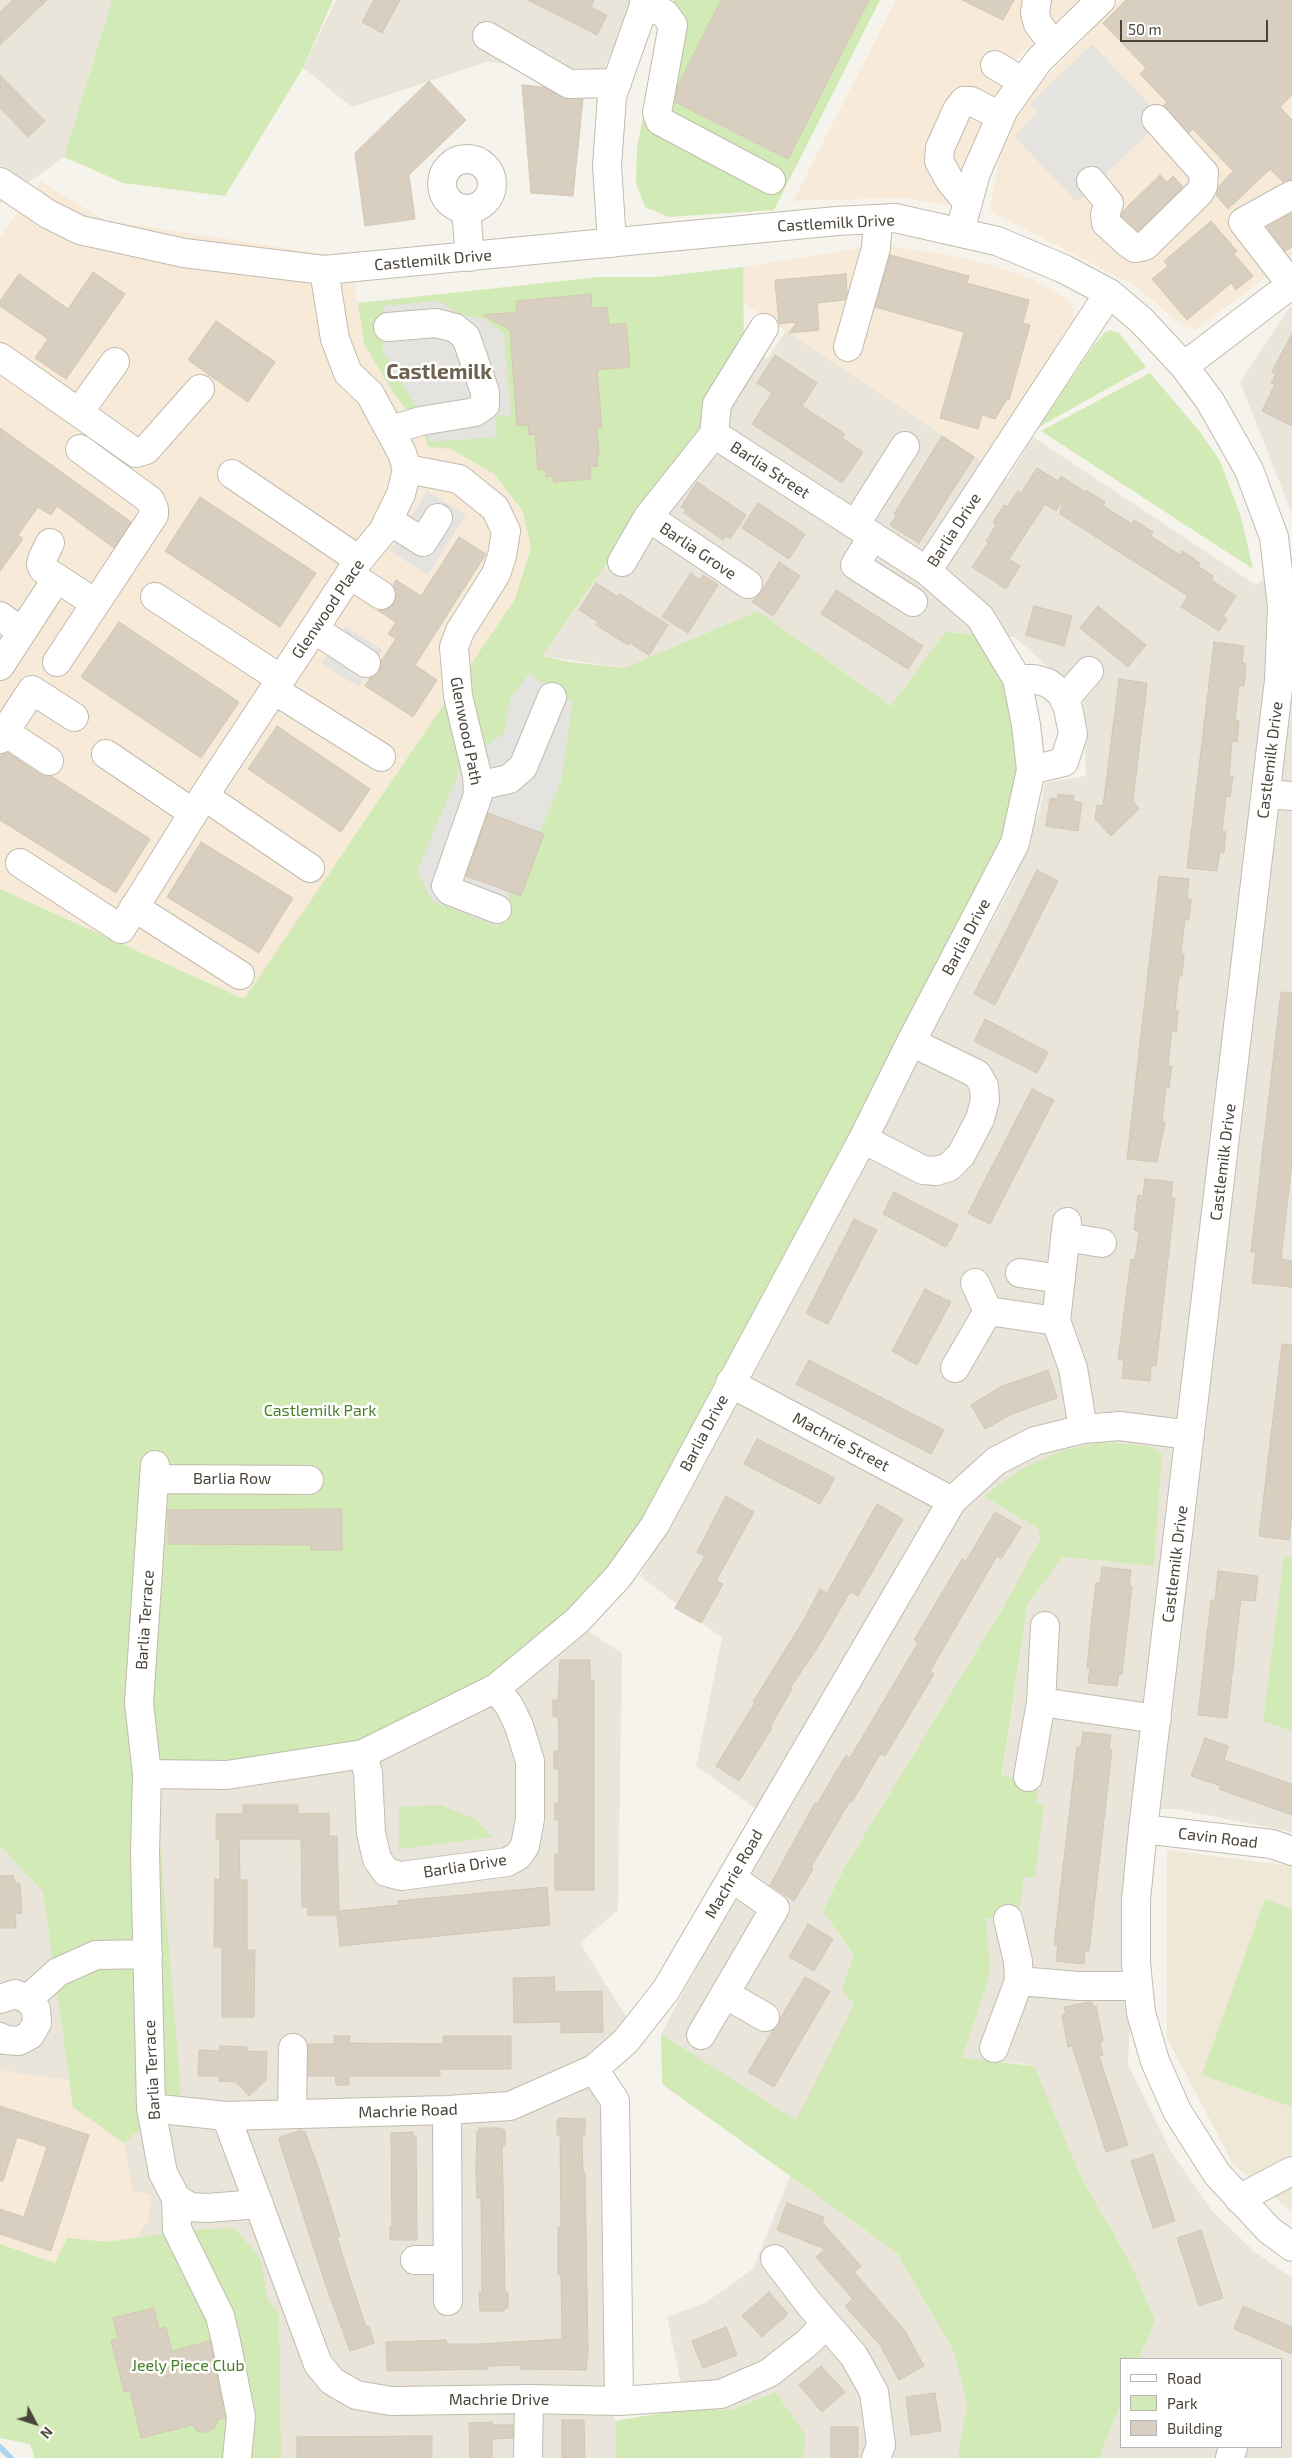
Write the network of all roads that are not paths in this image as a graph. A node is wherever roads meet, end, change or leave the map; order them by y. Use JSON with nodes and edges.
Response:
{"nodes":[{"id":1,"x":1037,"y":0,"type":"edge"},
{"id":2,"x":1101,"y":0,"type":"edge"},
{"id":3,"x":645,"y":2,"type":"edge"},
{"id":4,"x":487,"y":36,"type":"dead end"},
{"id":5,"x":1054,"y":45,"type":"junction"},
{"id":6,"x":995,"y":65,"type":"dead end"},
{"id":7,"x":1022,"y":82,"type":"junction"},
{"id":8,"x":618,"y":83,"type":"junction"},
{"id":9,"x":1000,"y":116,"type":"junction"},
{"id":10,"x":1156,"y":119,"type":"dead end"},
{"id":11,"x":771,"y":180,"type":"dead end"},
{"id":12,"x":1091,"y":181,"type":"dead end"},
{"id":13,"x":1,"y":186,"type":"edge"},
{"id":14,"x":1292,"y":195,"type":"edge"},
{"id":15,"x":968,"y":204,"type":"junction"},
{"id":16,"x":466,"y":210,"type":"dead end"},
{"id":17,"x":878,"y":219,"type":"junction"},
{"id":18,"x":960,"y":232,"type":"junction"},
{"id":19,"x":612,"y":243,"type":"junction"},
{"id":20,"x":470,"y":257,"type":"junction"},
{"id":21,"x":324,"y":270,"type":"junction"},
{"id":22,"x":1291,"y":284,"type":"edge"},
{"id":23,"x":1109,"y":293,"type":"junction"},
{"id":24,"x":388,"y":327,"type":"dead end"},
{"id":25,"x":764,"y":328,"type":"dead end"},
{"id":26,"x":848,"y":347,"type":"dead end"},
{"id":27,"x":0,"y":357,"type":"edge"},
{"id":28,"x":114,"y":362,"type":"dead end"},
{"id":29,"x":1184,"y":366,"type":"junction"},
{"id":30,"x":200,"y":389,"type":"dead end"},
{"id":31,"x":79,"y":412,"type":"junction"},
{"id":32,"x":391,"y":430,"type":"junction"},
{"id":33,"x":714,"y":434,"type":"junction"},
{"id":34,"x":905,"y":446,"type":"dead end"},
{"id":35,"x":80,"y":449,"type":"dead end"},
{"id":36,"x":407,"y":469,"type":"junction"},
{"id":37,"x":232,"y":474,"type":"dead end"},
{"id":38,"x":648,"y":517,"type":"junction"},
{"id":39,"x":438,"y":518,"type":"dead end"},
{"id":40,"x":388,"y":520,"type":"junction"},
{"id":41,"x":864,"y":531,"type":"junction"},
{"id":42,"x":50,"y":544,"type":"dead end"},
{"id":43,"x":622,"y":562,"type":"dead end"},
{"id":44,"x":354,"y":567,"type":"junction"},
{"id":45,"x":926,"y":571,"type":"junction"},
{"id":46,"x":56,"y":578,"type":"junction"},
{"id":47,"x":748,"y":584,"type":"dead end"},
{"id":48,"x":381,"y":594,"type":"dead end"},
{"id":49,"x":155,"y":597,"type":"dead end"},
{"id":50,"x":913,"y":602,"type":"dead end"},
{"id":51,"x":95,"y":603,"type":"junction"},
{"id":52,"x":0,"y":616,"type":"edge"},
{"id":53,"x":314,"y":629,"type":"junction"},
{"id":54,"x":22,"y":632,"type":"junction"},
{"id":55,"x":57,"y":662,"type":"dead end"},
{"id":56,"x":366,"y":663,"type":"dead end"},
{"id":57,"x":0,"y":666,"type":"edge"},
{"id":58,"x":1088,"y":671,"type":"dead end"},
{"id":59,"x":1017,"y":679,"type":"junction"},
{"id":60,"x":277,"y":685,"type":"junction"},
{"id":61,"x":552,"y":697,"type":"dead end"},
{"id":62,"x":1064,"y":700,"type":"junction"},
{"id":63,"x":74,"y":716,"type":"dead end"},
{"id":64,"x":2,"y":733,"type":"edge"},
{"id":65,"x":106,"y":754,"type":"dead end"},
{"id":66,"x":381,"y":757,"type":"dead end"},
{"id":67,"x":49,"y":761,"type":"dead end"},
{"id":68,"x":1031,"y":770,"type":"junction"},
{"id":69,"x":478,"y":786,"type":"junction"},
{"id":70,"x":1279,"y":795,"type":"edge"},
{"id":71,"x":199,"y":805,"type":"junction"},
{"id":72,"x":20,"y":864,"type":"dead end"},
{"id":73,"x":310,"y":868,"type":"dead end"},
{"id":74,"x":498,"y":909,"type":"dead end"},
{"id":75,"x":128,"y":918,"type":"junction"},
{"id":76,"x":240,"y":975,"type":"dead end"},
{"id":77,"x":911,"y":1042,"type":"junction"},
{"id":78,"x":863,"y":1139,"type":"junction"},
{"id":79,"x":1102,"y":1243,"type":"dead end"},
{"id":80,"x":1020,"y":1272,"type":"dead end"},
{"id":81,"x":1061,"y":1279,"type":"junction"},
{"id":82,"x":975,"y":1283,"type":"dead end"},
{"id":83,"x":988,"y":1311,"type":"junction"},
{"id":84,"x":1056,"y":1320,"type":"junction"},
{"id":85,"x":955,"y":1368,"type":"dead end"},
{"id":86,"x":730,"y":1383,"type":"junction"},
{"id":87,"x":1083,"y":1429,"type":"junction"},
{"id":88,"x":1190,"y":1435,"type":"junction"},
{"id":89,"x":155,"y":1472,"type":"joint"},
{"id":90,"x":309,"y":1480,"type":"dead end"},
{"id":91,"x":952,"y":1502,"type":"junction"},
{"id":92,"x":1045,"y":1626,"type":"dead end"},
{"id":93,"x":496,"y":1688,"type":"junction"},
{"id":94,"x":1041,"y":1702,"type":"junction"},
{"id":95,"x":1157,"y":1719,"type":"junction"},
{"id":96,"x":362,"y":1754,"type":"junction"},
{"id":97,"x":147,"y":1774,"type":"junction"},
{"id":98,"x":1028,"y":1777,"type":"dead end"},
{"id":99,"x":1143,"y":1829,"type":"junction"},
{"id":100,"x":1292,"y":1851,"type":"edge"},
{"id":101,"x":732,"y":1878,"type":"junction"},
{"id":102,"x":1008,"y":1919,"type":"dead end"},
{"id":103,"x":148,"y":1954,"type":"junction"},
{"id":104,"x":1019,"y":1982,"type":"junction"},
{"id":105,"x":1137,"y":1986,"type":"junction"},
{"id":106,"x":725,"y":1994,"type":"junction"},
{"id":107,"x":0,"y":1999,"type":"edge"},
{"id":108,"x":28,"y":1999,"type":"junction"},
{"id":109,"x":765,"y":2017,"type":"dead end"},
{"id":110,"x":702,"y":2035,"type":"dead end"},
{"id":111,"x":0,"y":2037,"type":"edge"},
{"id":112,"x":293,"y":2048,"type":"dead end"},
{"id":113,"x":994,"y":2048,"type":"dead end"},
{"id":114,"x":594,"y":2070,"type":"junction"},
{"id":115,"x":151,"y":2108,"type":"junction"},
{"id":116,"x":447,"y":2110,"type":"junction"},
{"id":117,"x":292,"y":2114,"type":"junction"},
{"id":118,"x":226,"y":2116,"type":"junction"},
{"id":119,"x":1292,"y":2171,"type":"edge"},
{"id":120,"x":176,"y":2198,"type":"junction"},
{"id":121,"x":1239,"y":2199,"type":"junction"},
{"id":122,"x":259,"y":2204,"type":"junction"},
{"id":123,"x":1292,"y":2247,"type":"edge"},
{"id":124,"x":775,"y":2259,"type":"dead end"},
{"id":125,"x":415,"y":2260,"type":"dead end"},
{"id":126,"x":448,"y":2260,"type":"junction"},
{"id":127,"x":448,"y":2301,"type":"dead end"},
{"id":128,"x":826,"y":2324,"type":"junction"},
{"id":129,"x":529,"y":2399,"type":"junction"},
{"id":130,"x":619,"y":2401,"type":"junction"},
{"id":131,"x":237,"y":2458,"type":"edge"},
{"id":132,"x":528,"y":2458,"type":"edge"},
{"id":133,"x":876,"y":2458,"type":"edge"}],
"edges":[{"from":1,"to":5,"type":"street"},
{"from":2,"to":5,"type":"street"},
{"from":3,"to":8,"type":"street"},
{"from":3,"to":11,"type":"street"},
{"from":4,"to":8,"type":"street"},
{"from":5,"to":7,"type":"street"},
{"from":6,"to":7,"type":"street"},
{"from":7,"to":9,"type":"street"},
{"from":8,"to":19,"type":"street"},
{"from":9,"to":15,"type":"street"},
{"from":9,"to":15,"type":"street"},
{"from":10,"to":12,"type":"street"},
{"from":13,"to":21,"type":"street","name":"Castlemilk Drive"},
{"from":14,"to":22,"type":"street"},
{"from":15,"to":18,"type":"street"},
{"from":16,"to":20,"type":"street"},
{"from":17,"to":18,"type":"street","name":"Castlemilk Drive"},
{"from":17,"to":19,"type":"street","name":"Castlemilk Drive"},
{"from":17,"to":26,"type":"street"},
{"from":18,"to":23,"type":"street","name":"Castlemilk Drive"},
{"from":19,"to":20,"type":"street","name":"Castlemilk Drive"},
{"from":20,"to":21,"type":"street","name":"Castlemilk Drive"},
{"from":21,"to":32,"type":"street"},
{"from":22,"to":29,"type":"street"},
{"from":23,"to":29,"type":"street","name":"Castlemilk Drive"},
{"from":23,"to":45,"type":"street","name":"Barlia Drive"},
{"from":24,"to":32,"type":"street"},
{"from":25,"to":33,"type":"street","name":"Barlia Street"},
{"from":27,"to":31,"type":"street"},
{"from":28,"to":31,"type":"street"},
{"from":29,"to":70,"type":"street","name":"Castlemilk Drive"},
{"from":30,"to":31,"type":"street"},
{"from":32,"to":36,"type":"street"},
{"from":33,"to":38,"type":"street","name":"Barlia Grove"},
{"from":33,"to":41,"type":"street","name":"Barlia Street"},
{"from":34,"to":41,"type":"street"},
{"from":35,"to":51,"type":"street"},
{"from":36,"to":40,"type":"street","name":"Glenwood Place"},
{"from":36,"to":69,"type":"street","name":"Glenwood Path"},
{"from":37,"to":44,"type":"street"},
{"from":38,"to":43,"type":"street","name":"Barlia Grove"},
{"from":38,"to":47,"type":"street","name":"Barlia Grove"},
{"from":39,"to":40,"type":"street"},
{"from":40,"to":44,"type":"street","name":"Glenwood Place"},
{"from":41,"to":45,"type":"street","name":"Barlia Street"},
{"from":41,"to":50,"type":"street"},
{"from":42,"to":46,"type":"street"},
{"from":44,"to":48,"type":"street"},
{"from":44,"to":53,"type":"street","name":"Glenwood Place"},
{"from":45,"to":59,"type":"street","name":"Barlia Drive"},
{"from":46,"to":51,"type":"street"},
{"from":46,"to":54,"type":"street"},
{"from":49,"to":60,"type":"street"},
{"from":51,"to":55,"type":"street"},
{"from":52,"to":54,"type":"street"},
{"from":53,"to":56,"type":"street"},
{"from":53,"to":60,"type":"street","name":"Glenwood Place"},
{"from":54,"to":57,"type":"street"},
{"from":58,"to":62,"type":"street"},
{"from":59,"to":62,"type":"street"},
{"from":59,"to":68,"type":"street","name":"Barlia Drive"},
{"from":60,"to":66,"type":"street"},
{"from":60,"to":71,"type":"street","name":"Glenwood Place"},
{"from":61,"to":69,"type":"street"},
{"from":62,"to":68,"type":"street"},
{"from":63,"to":64,"type":"street"},
{"from":64,"to":67,"type":"street"},
{"from":65,"to":71,"type":"street"},
{"from":68,"to":77,"type":"street","name":"Barlia Drive"},
{"from":69,"to":74,"type":"street","name":"Glenwood Path"},
{"from":70,"to":88,"type":"street","name":"Castlemilk Drive"},
{"from":71,"to":73,"type":"street"},
{"from":71,"to":75,"type":"street","name":"Glenwood Place"},
{"from":72,"to":75,"type":"street"},
{"from":75,"to":76,"type":"street"},
{"from":77,"to":78,"type":"street","name":"Barlia Drive"},
{"from":77,"to":78,"type":"street"},
{"from":78,"to":86,"type":"street","name":"Barlia Drive"},
{"from":79,"to":81,"type":"street"},
{"from":80,"to":81,"type":"street"},
{"from":81,"to":84,"type":"street"},
{"from":82,"to":83,"type":"street"},
{"from":83,"to":84,"type":"street"},
{"from":83,"to":85,"type":"street"},
{"from":84,"to":87,"type":"street"},
{"from":86,"to":91,"type":"street","name":"Machrie Street"},
{"from":86,"to":93,"type":"street","name":"Barlia Drive"},
{"from":87,"to":88,"type":"street","name":"Machrie Road"},
{"from":87,"to":91,"type":"street","name":"Machrie Road"},
{"from":88,"to":95,"type":"street","name":"Castlemilk Drive"},
{"from":89,"to":90,"type":"street","name":"Barlia Row"},
{"from":89,"to":97,"type":"street","name":"Barlia Terrace"},
{"from":91,"to":101,"type":"street","name":"Machrie Road"},
{"from":92,"to":94,"type":"street"},
{"from":93,"to":96,"type":"street","name":"Barlia Drive"},
{"from":93,"to":96,"type":"street","name":"Barlia Drive"},
{"from":94,"to":95,"type":"street"},
{"from":94,"to":98,"type":"street"},
{"from":95,"to":99,"type":"street","name":"Castlemilk Drive"},
{"from":96,"to":97,"type":"street","name":"Barlia Drive"},
{"from":97,"to":103,"type":"street","name":"Barlia Terrace"},
{"from":99,"to":100,"type":"street","name":"Cavin Road"},
{"from":99,"to":105,"type":"street","name":"Castlemilk Drive"},
{"from":101,"to":106,"type":"street"},
{"from":101,"to":114,"type":"street","name":"Machrie Road"},
{"from":102,"to":104,"type":"street"},
{"from":103,"to":108,"type":"street"},
{"from":103,"to":115,"type":"street","name":"Barlia Terrace"},
{"from":104,"to":105,"type":"street"},
{"from":104,"to":113,"type":"street"},
{"from":105,"to":121,"type":"street","name":"Castlemilk Drive"},
{"from":106,"to":109,"type":"street"},
{"from":106,"to":110,"type":"street"},
{"from":107,"to":108,"type":"street"},
{"from":108,"to":111,"type":"street"},
{"from":112,"to":117,"type":"street"},
{"from":114,"to":116,"type":"street","name":"Machrie Road"},
{"from":114,"to":130,"type":"street"},
{"from":115,"to":118,"type":"street","name":"Machrie Road"},
{"from":115,"to":120,"type":"street","name":"Barlia Terrace"},
{"from":116,"to":117,"type":"street","name":"Machrie Road"},
{"from":116,"to":126,"type":"street"},
{"from":117,"to":118,"type":"street","name":"Machrie Road"},
{"from":118,"to":122,"type":"street","name":"Machrie Drive"},
{"from":119,"to":121,"type":"street"},
{"from":120,"to":122,"type":"street"},
{"from":120,"to":131,"type":"street"},
{"from":121,"to":123,"type":"street","name":"Castlemilk Drive"},
{"from":122,"to":129,"type":"street","name":"Machrie Drive"},
{"from":124,"to":128,"type":"street"},
{"from":125,"to":126,"type":"street"},
{"from":126,"to":127,"type":"street"},
{"from":128,"to":130,"type":"street","name":"Machrie Drive"},
{"from":128,"to":133,"type":"street"},
{"from":129,"to":130,"type":"street","name":"Machrie Drive"},
{"from":129,"to":132,"type":"street"}]}
